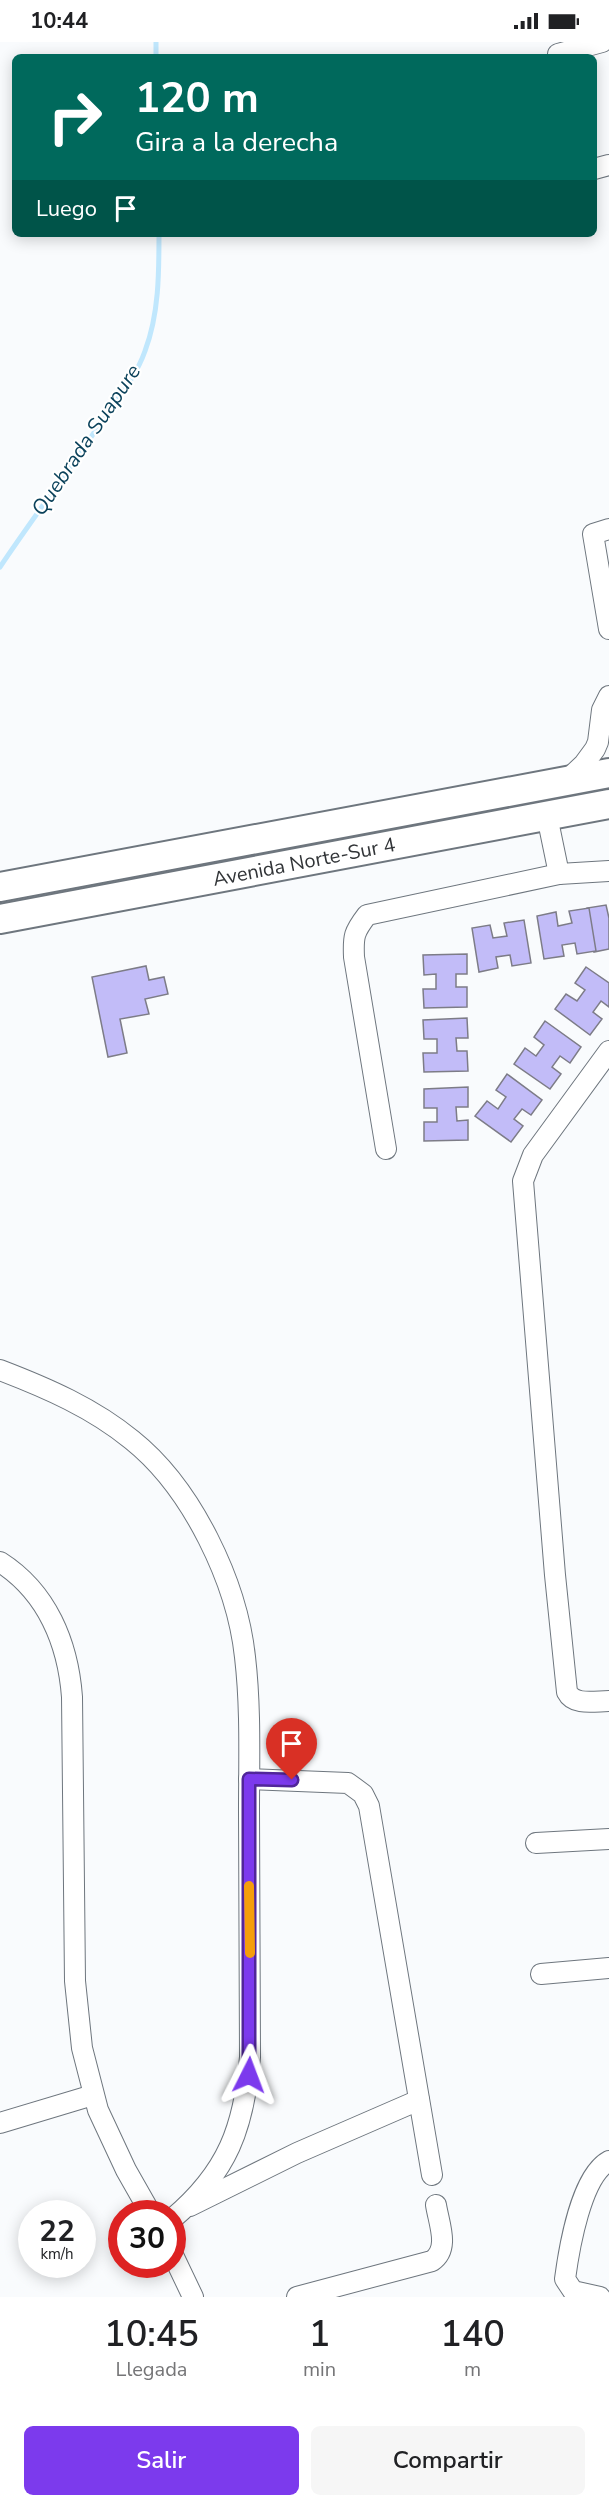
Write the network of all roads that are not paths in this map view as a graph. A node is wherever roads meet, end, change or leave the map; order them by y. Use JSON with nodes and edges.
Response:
{"nodes":[{"id":1,"x":603,"y":42,"type":"edge"},
{"id":2,"x":558,"y":54,"type":"dead end"},
{"id":3,"x":609,"y":529,"type":"edge"},
{"id":4,"x":609,"y":629,"type":"edge"},
{"id":5,"x":607,"y":705,"type":"edge"},
{"id":6,"x":604,"y":756,"type":"edge"},
{"id":7,"x":609,"y":804,"type":"edge"},
{"id":8,"x":547,"y":816,"type":"junction"},
{"id":9,"x":609,"y":871,"type":"edge"},
{"id":10,"x":559,"y":874,"type":"junction"},
{"id":11,"x":0,"y":887,"type":"edge"},
{"id":12,"x":0,"y":920,"type":"edge"},
{"id":13,"x":609,"y":1051,"type":"edge"},
{"id":14,"x":386,"y":1149,"type":"dead end"},
{"id":15,"x":0,"y":1370,"type":"edge"},
{"id":16,"x":0,"y":1562,"type":"edge"},
{"id":17,"x":609,"y":1701,"type":"edge"},
{"id":18,"x":249,"y":1779,"type":"junction"},
{"id":19,"x":609,"y":1839,"type":"edge"},
{"id":20,"x":537,"y":1843,"type":"dead end"},
{"id":21,"x":609,"y":1968,"type":"edge"},
{"id":22,"x":541,"y":1974,"type":"dead end"},
{"id":23,"x":93,"y":2095,"type":"junction"},
{"id":24,"x":419,"y":2100,"type":"junction"},
{"id":25,"x":0,"y":2123,"type":"edge"},
{"id":26,"x":609,"y":2161,"type":"edge"},
{"id":27,"x":432,"y":2175,"type":"dead end"},
{"id":28,"x":144,"y":2200,"type":"edge"},
{"id":29,"x":436,"y":2205,"type":"dead end"},
{"id":30,"x":186,"y":2206,"type":"edge"},
{"id":31,"x":186,"y":2211,"type":"edge"},
{"id":32,"x":184,"y":2278,"type":"edge"},
{"id":33,"x":193,"y":2297,"type":"edge"},
{"id":34,"x":297,"y":2297,"type":"edge"},
{"id":35,"x":600,"y":2297,"type":"edge"}],
"edges":[{"from":1,"to":2,"type":"street"},
{"from":3,"to":4,"type":"street"},
{"from":5,"to":6,"type":"street"},
{"from":6,"to":11,"type":"main road","name":"Avenida Norte-Sur 4"},
{"from":7,"to":8,"type":"main road","name":"Avenida Norte-Sur 4"},
{"from":8,"to":10,"type":"street"},
{"from":8,"to":12,"type":"main road","name":"Avenida Norte-Sur 4"},
{"from":9,"to":10,"type":"street"},
{"from":10,"to":14,"type":"street"},
{"from":13,"to":17,"type":"street"},
{"from":15,"to":18,"type":"street"},
{"from":16,"to":23,"type":"street"},
{"from":18,"to":24,"type":"street"},
{"from":18,"to":30,"type":"street"},
{"from":19,"to":20,"type":"street"},
{"from":21,"to":22,"type":"street"},
{"from":23,"to":25,"type":"street"},
{"from":23,"to":28,"type":"street"},
{"from":24,"to":27,"type":"street"},
{"from":24,"to":31,"type":"street"},
{"from":26,"to":35,"type":"street"},
{"from":29,"to":34,"type":"street"},
{"from":32,"to":33,"type":"street"}]}
